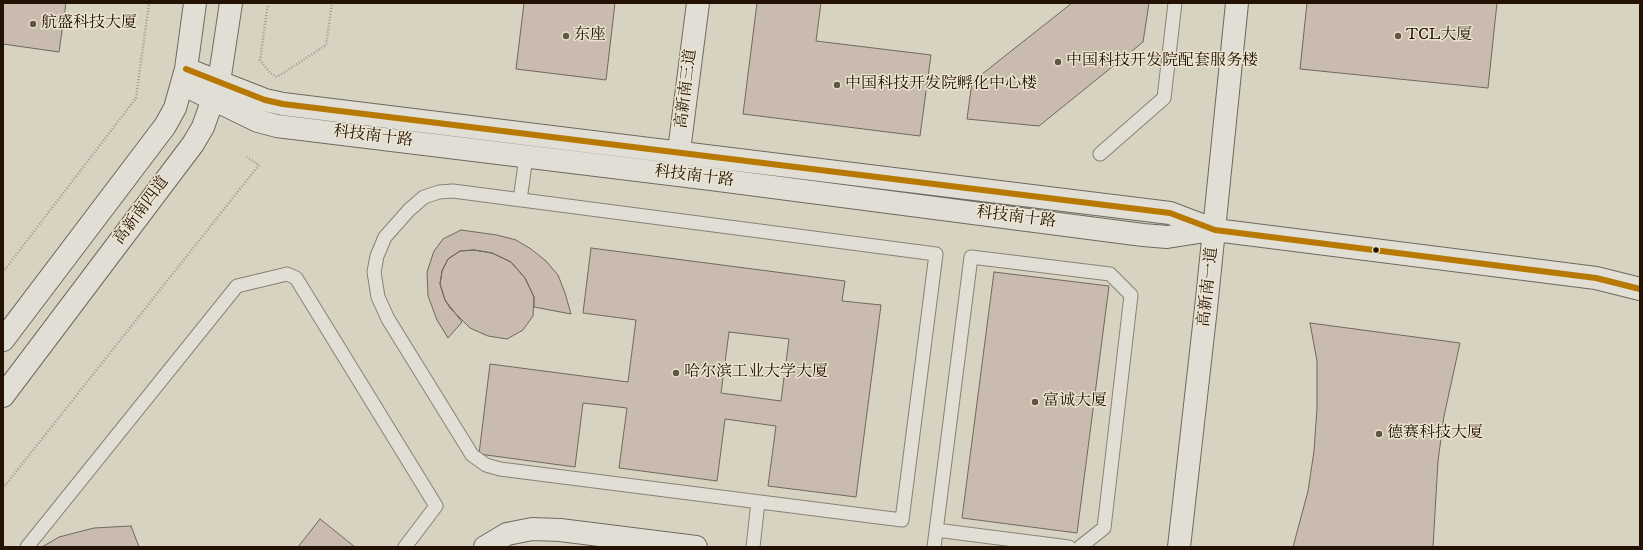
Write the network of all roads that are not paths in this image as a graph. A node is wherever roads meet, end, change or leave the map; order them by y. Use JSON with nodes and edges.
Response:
{"nodes":[{"id":1,"x":195,"y":3,"type":"edge"},
{"id":2,"x":231,"y":3,"type":"edge"},
{"id":3,"x":698,"y":3,"type":"edge"},
{"id":4,"x":1174,"y":3,"type":"edge"},
{"id":5,"x":1237,"y":3,"type":"edge"},
{"id":6,"x":184,"y":77,"type":"junction"},
{"id":7,"x":216,"y":91,"type":"junction"},
{"id":8,"x":679,"y":152,"type":"junction"},
{"id":9,"x":1100,"y":154,"type":"dead end"},
{"id":10,"x":526,"y":157,"type":"junction"},
{"id":11,"x":676,"y":175,"type":"junction"},
{"id":12,"x":520,"y":200,"type":"junction"},
{"id":13,"x":1215,"y":230,"type":"junction"},
{"id":14,"x":1640,"y":289,"type":"edge"},
{"id":15,"x":3,"y":340,"type":"edge"},
{"id":16,"x":3,"y":396,"type":"edge"},
{"id":17,"x":758,"y":502,"type":"junction"},
{"id":18,"x":936,"y":530,"type":"junction"},
{"id":19,"x":26,"y":547,"type":"edge"},
{"id":20,"x":405,"y":547,"type":"edge"},
{"id":21,"x":485,"y":547,"type":"edge"},
{"id":22,"x":696,"y":547,"type":"edge"},
{"id":23,"x":753,"y":547,"type":"edge"},
{"id":24,"x":934,"y":547,"type":"edge"},
{"id":25,"x":1069,"y":547,"type":"edge"},
{"id":26,"x":1080,"y":547,"type":"edge"},
{"id":27,"x":1179,"y":547,"type":"edge"}],
"edges":[{"from":1,"to":6,"type":"street","name":"高新南四道"},
{"from":2,"to":7,"type":"street","name":"高新南四道"},
{"from":3,"to":8,"type":"street","name":"高新南三道"},
{"from":4,"to":9,"type":"lane"},
{"from":5,"to":13,"type":"street","name":"高新南一道"},
{"from":6,"to":7,"type":"street","name":"科技南十路"},
{"from":6,"to":15,"type":"street","name":"高新南四道"},
{"from":7,"to":8,"type":"street","name":"科技南十路"},
{"from":7,"to":10,"type":"street","name":"科技南十路"},
{"from":7,"to":16,"type":"street","name":"高新南四道"},
{"from":8,"to":11,"type":"street","name":"高新南三道"},
{"from":8,"to":13,"type":"street","name":"科技南十路"},
{"from":10,"to":11,"type":"street","name":"科技南十路"},
{"from":10,"to":12,"type":"lane"},
{"from":11,"to":13,"type":"street","name":"科技南十路"},
{"from":12,"to":17,"type":"lane"},
{"from":12,"to":17,"type":"lane"},
{"from":13,"to":14,"type":"street","name":"科技南十路"},
{"from":13,"to":27,"type":"street","name":"高新南一道"},
{"from":17,"to":23,"type":"lane"},
{"from":18,"to":24,"type":"lane"},
{"from":18,"to":25,"type":"lane"},
{"from":18,"to":26,"type":"lane"},
{"from":19,"to":20,"type":"lane"},
{"from":21,"to":22,"type":"street"}]}
